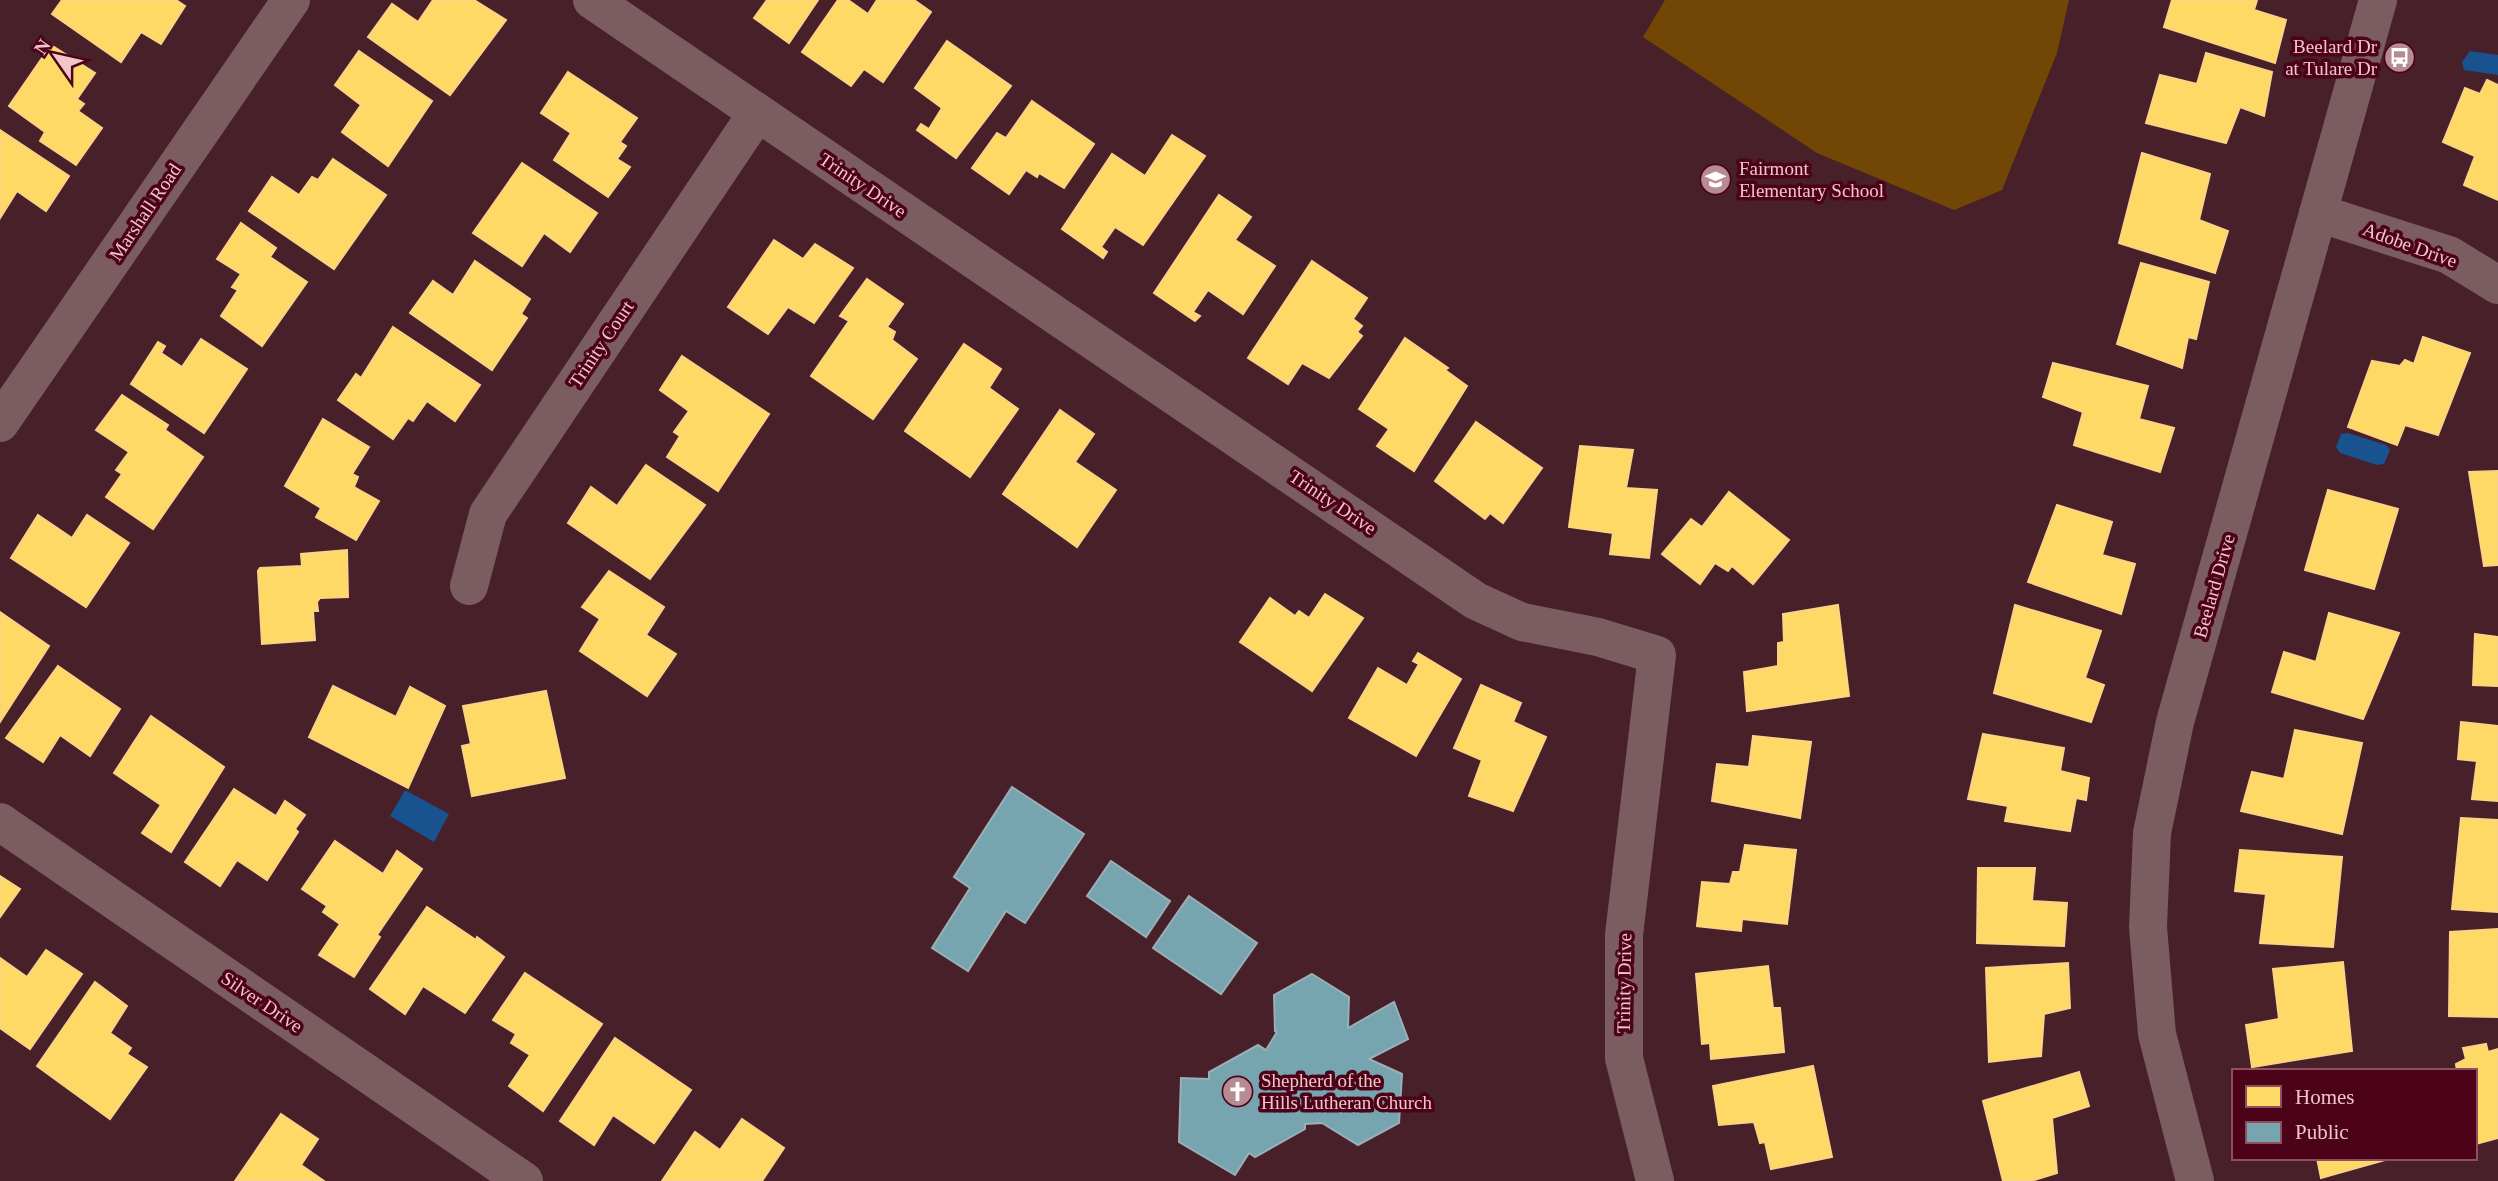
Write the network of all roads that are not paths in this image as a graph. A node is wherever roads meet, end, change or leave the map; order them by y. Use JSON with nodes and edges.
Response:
{"nodes":[{"id":1,"x":291,"y":0,"type":"edge"},
{"id":2,"x":592,"y":0,"type":"edge"},
{"id":3,"x":2378,"y":0,"type":"edge"},
{"id":4,"x":757,"y":113,"type":"junction"},
{"id":5,"x":2318,"y":213,"type":"junction"},
{"id":6,"x":2498,"y":285,"type":"edge"},
{"id":7,"x":0,"y":424,"type":"edge"},
{"id":8,"x":469,"y":586,"type":"dead end"},
{"id":9,"x":0,"y":822,"type":"edge"},
{"id":10,"x":524,"y":1181,"type":"edge"},
{"id":11,"x":1655,"y":1181,"type":"edge"},
{"id":12,"x":2195,"y":1181,"type":"edge"}],
"edges":[{"from":1,"to":7,"type":"street","name":"Marshall Road"},
{"from":2,"to":4,"type":"street","name":"Trinity Drive"},
{"from":3,"to":5,"type":"street","name":"Beelard Drive"},
{"from":4,"to":8,"type":"street","name":"Trinity Court"},
{"from":4,"to":11,"type":"street","name":"Trinity Drive"},
{"from":5,"to":6,"type":"street","name":"Adobe Drive"},
{"from":5,"to":12,"type":"street","name":"Beelard Drive"},
{"from":9,"to":10,"type":"street","name":"Silver Drive"}]}
